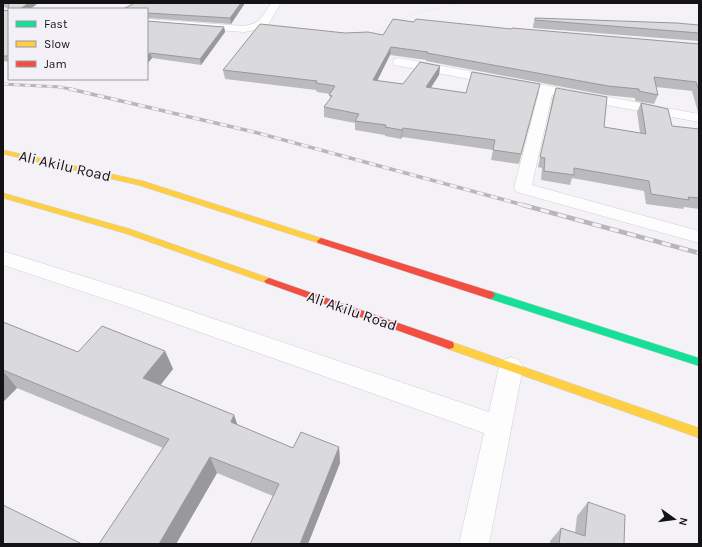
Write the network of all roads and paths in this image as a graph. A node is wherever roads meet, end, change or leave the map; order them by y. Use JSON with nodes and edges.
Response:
{"nodes":[{"id":1,"x":276,"y":3,"type":"edge"},
{"id":2,"x":461,"y":3,"type":"edge"},
{"id":3,"x":148,"y":22,"type":"edge"},
{"id":4,"x":256,"y":27,"type":"junction"},
{"id":5,"x":295,"y":31,"type":"edge"},
{"id":6,"x":365,"y":36,"type":"edge"},
{"id":7,"x":399,"y":62,"type":"dead end"},
{"id":8,"x":546,"y":90,"type":"junction"},
{"id":9,"x":699,"y":118,"type":"edge"},
{"id":10,"x":3,"y":152,"type":"edge"},
{"id":11,"x":3,"y":194,"type":"edge"},
{"id":12,"x":699,"y":237,"type":"edge"},
{"id":13,"x":3,"y":258,"type":"edge"},
{"id":14,"x":699,"y":362,"type":"edge"},
{"id":15,"x":511,"y":367,"type":"junction"},
{"id":16,"x":499,"y":427,"type":"junction"},
{"id":17,"x":699,"y":433,"type":"edge"},
{"id":18,"x":474,"y":544,"type":"edge"}],
"edges":[{"from":1,"to":4,"type":"street"},
{"from":2,"to":6,"type":"path"},
{"from":3,"to":4,"type":"street"},
{"from":4,"to":5,"type":"street"},
{"from":7,"to":8,"type":"street"},
{"from":8,"to":9,"type":"street"},
{"from":8,"to":12,"type":"street"},
{"from":10,"to":14,"type":"main road","name":"Ali Akilu Road"},
{"from":11,"to":15,"type":"main road","name":"Ali Akilu Road"},
{"from":13,"to":16,"type":"street"},
{"from":15,"to":16,"type":"street"},
{"from":15,"to":17,"type":"main road","name":"Ali Akilu Road"},
{"from":16,"to":18,"type":"street"}]}
